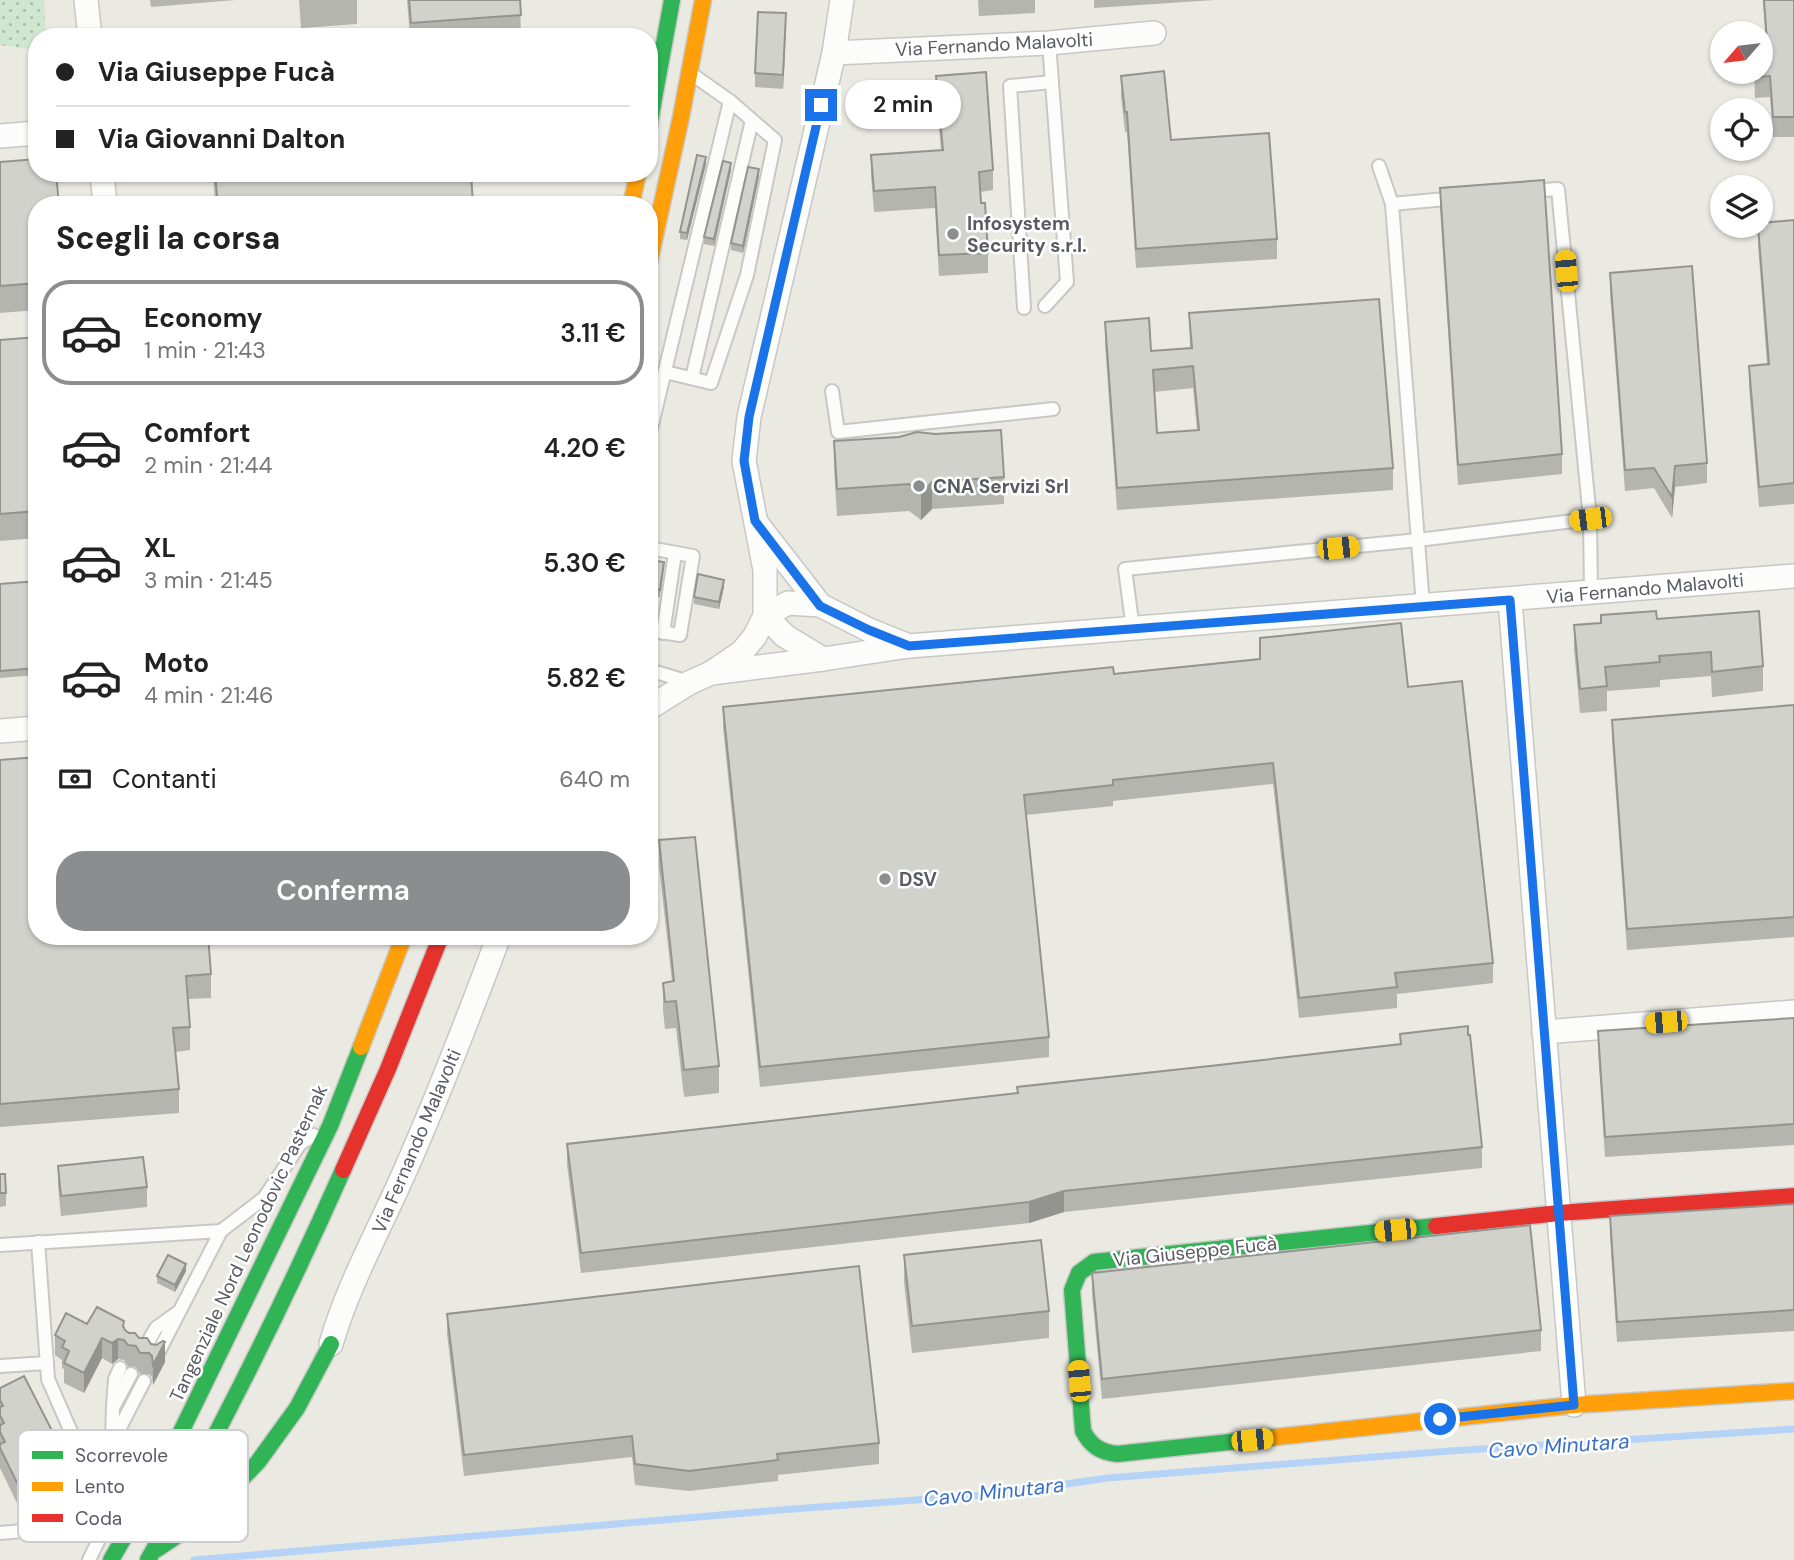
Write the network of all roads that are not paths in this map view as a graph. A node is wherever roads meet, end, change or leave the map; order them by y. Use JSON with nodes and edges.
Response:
{"nodes":[{"id":1,"x":86,"y":0,"type":"edge"},
{"id":2,"x":672,"y":0,"type":"edge"},
{"id":3,"x":703,"y":0,"type":"edge"},
{"id":4,"x":842,"y":0,"type":"edge"},
{"id":5,"x":89,"y":28,"type":"edge"},
{"id":6,"x":1154,"y":33,"type":"dead end"},
{"id":7,"x":1049,"y":43,"type":"junction"},
{"id":8,"x":834,"y":53,"type":"junction"},
{"id":9,"x":690,"y":73,"type":"junction"},
{"id":10,"x":658,"y":76,"type":"edge"},
{"id":11,"x":1052,"y":82,"type":"junction"},
{"id":12,"x":730,"y":101,"type":"junction"},
{"id":13,"x":752,"y":120,"type":"junction"},
{"id":14,"x":28,"y":134,"type":"edge"},
{"id":15,"x":0,"y":136,"type":"edge"},
{"id":16,"x":1379,"y":166,"type":"dead end"},
{"id":17,"x":1517,"y":192,"type":"edge"},
{"id":18,"x":1475,"y":196,"type":"edge"},
{"id":19,"x":1392,"y":204,"type":"junction"},
{"id":20,"x":658,"y":221,"type":"edge"},
{"id":21,"x":1045,"y":306,"type":"dead end"},
{"id":22,"x":1024,"y":308,"type":"dead end"},
{"id":23,"x":665,"y":372,"type":"junction"},
{"id":24,"x":692,"y":378,"type":"junction"},
{"id":25,"x":832,"y":391,"type":"dead end"},
{"id":26,"x":658,"y":401,"type":"edge"},
{"id":27,"x":1053,"y":409,"type":"dead end"},
{"id":28,"x":1590,"y":519,"type":"junction"},
{"id":29,"x":755,"y":521,"type":"junction"},
{"id":30,"x":1418,"y":540,"type":"junction"},
{"id":31,"x":658,"y":550,"type":"edge"},
{"id":32,"x":1794,"y":576,"type":"edge"},
{"id":33,"x":1591,"y":592,"type":"junction"},
{"id":34,"x":1510,"y":600,"type":"junction"},
{"id":35,"x":820,"y":606,"type":"junction"},
{"id":36,"x":1423,"y":606,"type":"junction"},
{"id":37,"x":765,"y":616,"type":"junction"},
{"id":38,"x":1133,"y":629,"type":"junction"},
{"id":39,"x":658,"y":632,"type":"edge"},
{"id":40,"x":909,"y":646,"type":"junction"},
{"id":41,"x":823,"y":659,"type":"junction"},
{"id":42,"x":658,"y":673,"type":"edge"},
{"id":43,"x":711,"y":673,"type":"junction"},
{"id":44,"x":690,"y":683,"type":"junction"},
{"id":45,"x":658,"y":703,"type":"edge"},
{"id":46,"x":28,"y":729,"type":"edge"},
{"id":47,"x":0,"y":731,"type":"edge"},
{"id":48,"x":400,"y":945,"type":"edge"},
{"id":49,"x":438,"y":945,"type":"edge"},
{"id":50,"x":496,"y":945,"type":"edge"},
{"id":51,"x":1794,"y":1012,"type":"edge"},
{"id":52,"x":1544,"y":1032,"type":"junction"},
{"id":53,"x":330,"y":1126,"type":"junction"},
{"id":54,"x":1794,"y":1196,"type":"edge"},
{"id":55,"x":1559,"y":1213,"type":"junction"},
{"id":56,"x":220,"y":1231,"type":"junction"},
{"id":57,"x":38,"y":1242,"type":"junction"},
{"id":58,"x":0,"y":1245,"type":"edge"},
{"id":59,"x":180,"y":1311,"type":"junction"},
{"id":60,"x":331,"y":1344,"type":"joint"},
{"id":61,"x":138,"y":1348,"type":"edge"},
{"id":62,"x":156,"y":1357,"type":"edge"},
{"id":63,"x":47,"y":1363,"type":"junction"},
{"id":64,"x":0,"y":1366,"type":"edge"},
{"id":65,"x":126,"y":1371,"type":"dead end"},
{"id":66,"x":144,"y":1381,"type":"dead end"},
{"id":67,"x":1794,"y":1391,"type":"edge"},
{"id":68,"x":1574,"y":1405,"type":"junction"},
{"id":69,"x":70,"y":1430,"type":"edge"},
{"id":70,"x":112,"y":1430,"type":"edge"},
{"id":71,"x":119,"y":1430,"type":"edge"},
{"id":72,"x":181,"y":1430,"type":"edge"},
{"id":73,"x":219,"y":1430,"type":"edge"},
{"id":74,"x":248,"y":1472,"type":"edge"},
{"id":75,"x":18,"y":1531,"type":"edge"},
{"id":76,"x":0,"y":1533,"type":"edge"},
{"id":77,"x":98,"y":1542,"type":"edge"},
{"id":78,"x":121,"y":1542,"type":"edge"},
{"id":79,"x":170,"y":1542,"type":"edge"},
{"id":80,"x":150,"y":1556,"type":"edge"},
{"id":81,"x":89,"y":1560,"type":"edge"},
{"id":82,"x":111,"y":1560,"type":"edge"}],
"edges":[{"from":1,"to":5,"type":"street"},
{"from":2,"to":10,"type":"main road"},
{"from":3,"to":9,"type":"main road"},
{"from":4,"to":8,"type":"street"},
{"from":6,"to":7,"type":"street","name":"Via Fernando Malavolti"},
{"from":7,"to":8,"type":"street","name":"Via Fernando Malavolti"},
{"from":7,"to":11,"type":"lane"},
{"from":8,"to":29,"type":"street"},
{"from":9,"to":12,"type":"lane"},
{"from":9,"to":20,"type":"main road"},
{"from":11,"to":21,"type":"lane"},
{"from":11,"to":22,"type":"lane"},
{"from":12,"to":13,"type":"lane"},
{"from":12,"to":23,"type":"lane"},
{"from":13,"to":24,"type":"lane"},
{"from":13,"to":24,"type":"lane"},
{"from":14,"to":15,"type":"street"},
{"from":16,"to":19,"type":"lane"},
{"from":17,"to":28,"type":"lane"},
{"from":18,"to":19,"type":"lane"},
{"from":19,"to":30,"type":"lane"},
{"from":23,"to":24,"type":"lane"},
{"from":23,"to":26,"type":"lane"},
{"from":25,"to":27,"type":"lane"},
{"from":28,"to":30,"type":"lane"},
{"from":28,"to":33,"type":"lane"},
{"from":29,"to":35,"type":"street","name":"Via Fernando Malavolti"},
{"from":29,"to":37,"type":"street"},
{"from":30,"to":36,"type":"lane"},
{"from":30,"to":38,"type":"lane"},
{"from":31,"to":39,"type":"lane"},
{"from":32,"to":33,"type":"street","name":"Via Fernando Malavolti"},
{"from":33,"to":34,"type":"street","name":"Via Fernando Malavolti"},
{"from":34,"to":36,"type":"street","name":"Via Fernando Malavolti"},
{"from":34,"to":52,"type":"street"},
{"from":35,"to":37,"type":"street","name":"Via Fernando Malavolti"},
{"from":35,"to":40,"type":"street","name":"Via Fernando Malavolti"},
{"from":36,"to":38,"type":"street","name":"Via Fernando Malavolti"},
{"from":37,"to":41,"type":"street"},
{"from":37,"to":43,"type":"street","name":"Via Fernando Malavolti"},
{"from":38,"to":40,"type":"street","name":"Via Fernando Malavolti"},
{"from":40,"to":41,"type":"street","name":"Via Fernando Malavolti"},
{"from":41,"to":43,"type":"street","name":"Via Fernando Malavolti"},
{"from":42,"to":44,"type":"lane"},
{"from":43,"to":44,"type":"street","name":"Via Fernando Malavolti"},
{"from":44,"to":45,"type":"street","name":"Via Fernando Malavolti"},
{"from":46,"to":47,"type":"street"},
{"from":48,"to":53,"type":"main road","name":"Tangenziale Nord Leonodovic Pasternak"},
{"from":49,"to":73,"type":"main road"},
{"from":50,"to":60,"type":"street","name":"Via Fernando Malavolti"},
{"from":51,"to":52,"type":"street"},
{"from":52,"to":55,"type":"street"},
{"from":53,"to":56,"type":"lane"},
{"from":53,"to":72,"type":"main road","name":"Tangenziale Nord Leonodovic Pasternak"},
{"from":54,"to":55,"type":"main road","name":"Via Giuseppe Fucà"},
{"from":55,"to":68,"type":"street"},
{"from":55,"to":68,"type":"main road","name":"Via Giuseppe Fucà"},
{"from":56,"to":57,"type":"lane"},
{"from":56,"to":59,"type":"lane"},
{"from":57,"to":58,"type":"lane"},
{"from":57,"to":63,"type":"lane"},
{"from":59,"to":61,"type":"lane"},
{"from":59,"to":62,"type":"lane"},
{"from":60,"to":74,"type":"main road"},
{"from":63,"to":64,"type":"lane"},
{"from":63,"to":69,"type":"lane"},
{"from":65,"to":70,"type":"lane"},
{"from":66,"to":71,"type":"lane"},
{"from":67,"to":68,"type":"main road","name":"Via Giuseppe Fucà"},
{"from":75,"to":76,"type":"lane"},
{"from":77,"to":81,"type":"lane"},
{"from":78,"to":82,"type":"main road","name":"Tangenziale Nord Leonodovic Pasternak"},
{"from":79,"to":80,"type":"main road"}]}
